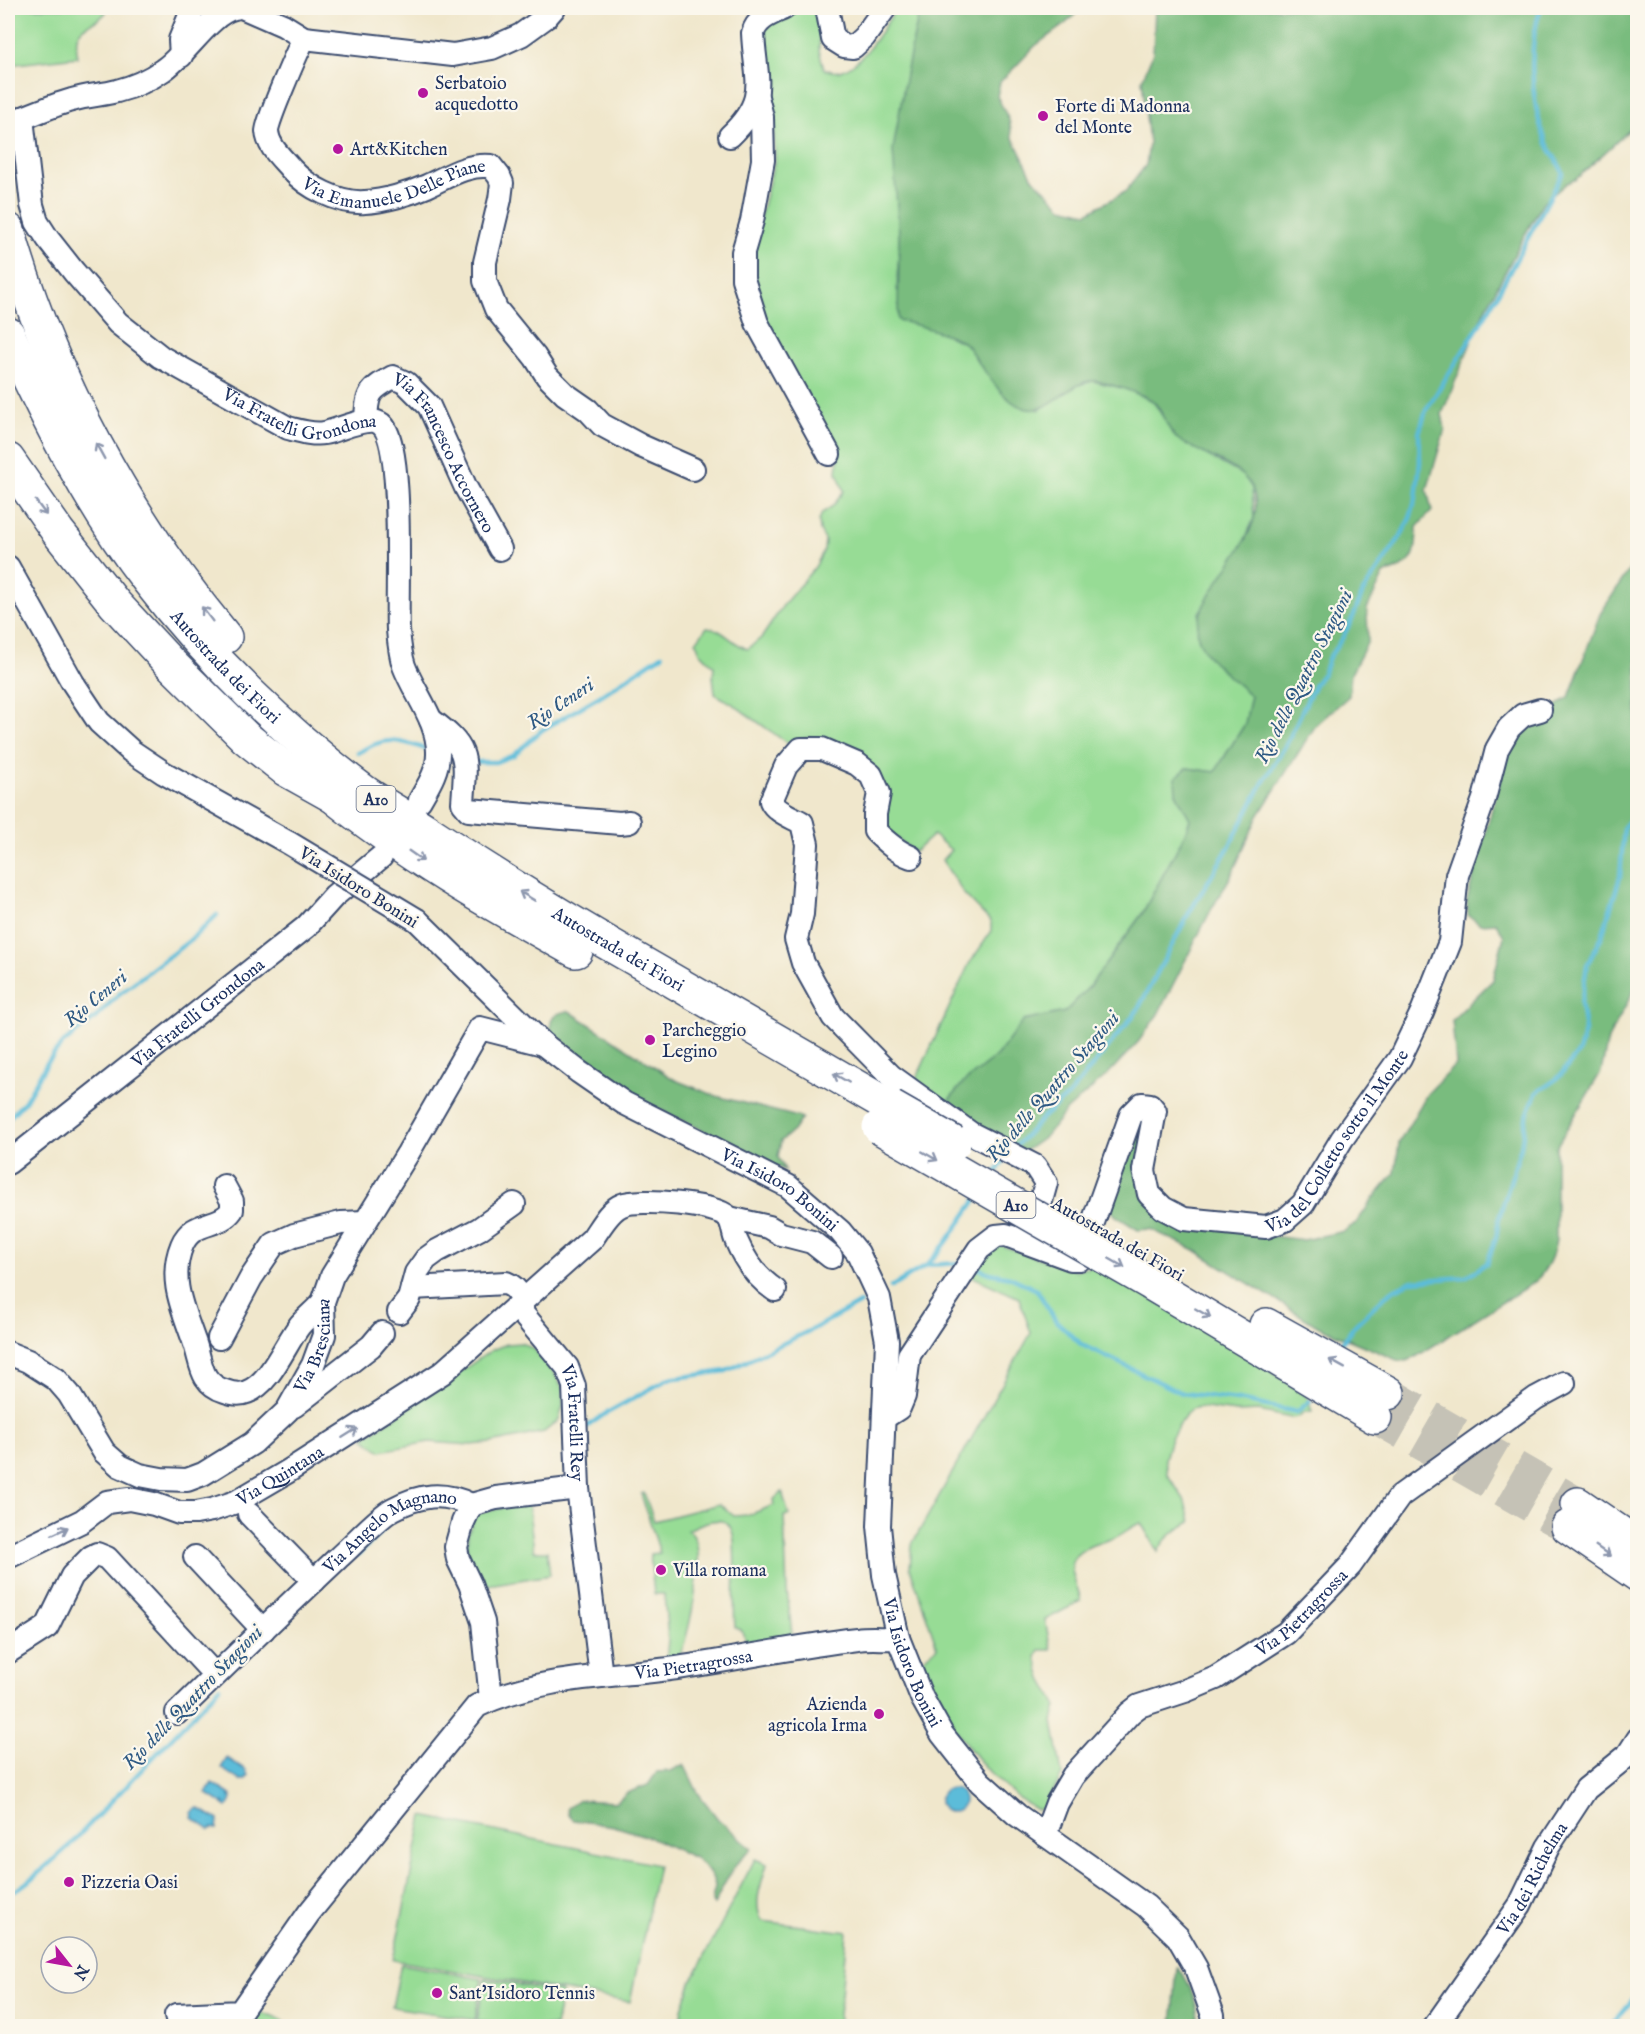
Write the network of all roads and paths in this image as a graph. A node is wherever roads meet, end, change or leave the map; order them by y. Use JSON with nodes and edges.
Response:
{"nodes":[{"id":1,"x":193,"y":8,"type":"edge"},
{"id":2,"x":235,"y":8,"type":"edge"},
{"id":3,"x":244,"y":8,"type":"edge"},
{"id":4,"x":554,"y":8,"type":"edge"},
{"id":5,"x":784,"y":8,"type":"edge"},
{"id":6,"x":827,"y":8,"type":"edge"},
{"id":7,"x":885,"y":8,"type":"edge"},
{"id":8,"x":304,"y":38,"type":"junction"},
{"id":9,"x":181,"y":56,"type":"junction"},
{"id":10,"x":757,"y":97,"type":"junction"},
{"id":11,"x":13,"y":122,"type":"edge"},
{"id":12,"x":730,"y":136,"type":"dead end"},
{"id":13,"x":8,"y":230,"type":"edge"},
{"id":14,"x":8,"y":334,"type":"edge"},
{"id":15,"x":8,"y":382,"type":"edge"},
{"id":16,"x":366,"y":421,"type":"junction"},
{"id":17,"x":829,"y":454,"type":"dead end"},
{"id":18,"x":8,"y":460,"type":"edge"},
{"id":19,"x":693,"y":469,"type":"dead end"},
{"id":20,"x":500,"y":549,"type":"dead end"},
{"id":21,"x":8,"y":567,"type":"edge"},
{"id":22,"x":1540,"y":710,"type":"dead end"},
{"id":23,"x":431,"y":720,"type":"junction"},
{"id":24,"x":335,"y":797,"type":"junction"},
{"id":25,"x":424,"y":816,"type":"junction"},
{"id":26,"x":629,"y":822,"type":"dead end"},
{"id":27,"x":381,"y":856,"type":"dead end"},
{"id":28,"x":911,"y":857,"type":"dead end"},
{"id":29,"x":543,"y":1044,"type":"junction"},
{"id":30,"x":885,"y":1117,"type":"junction"},
{"id":31,"x":8,"y":1163,"type":"edge"},
{"id":32,"x":225,"y":1186,"type":"dead end"},
{"id":33,"x":514,"y":1204,"type":"dead end"},
{"id":34,"x":729,"y":1218,"type":"junction"},
{"id":35,"x":364,"y":1222,"type":"junction"},
{"id":36,"x":1014,"y":1236,"type":"junction"},
{"id":37,"x":831,"y":1257,"type":"dead end"},
{"id":38,"x":412,"y":1288,"type":"junction"},
{"id":39,"x":775,"y":1290,"type":"dead end"},
{"id":40,"x":323,"y":1302,"type":"junction"},
{"id":41,"x":523,"y":1303,"type":"junction"},
{"id":42,"x":399,"y":1312,"type":"dead end"},
{"id":43,"x":382,"y":1333,"type":"dead end"},
{"id":44,"x":219,"y":1338,"type":"dead end"},
{"id":45,"x":8,"y":1353,"type":"edge"},
{"id":46,"x":1564,"y":1383,"type":"dead end"},
{"id":47,"x":1381,"y":1405,"type":"tunnel mouth"},
{"id":48,"x":287,"y":1411,"type":"junction"},
{"id":49,"x":885,"y":1417,"type":"junction"},
{"id":50,"x":578,"y":1488,"type":"junction"},
{"id":51,"x":471,"y":1505,"type":"junction"},
{"id":52,"x":249,"y":1515,"type":"dead end"},
{"id":53,"x":1638,"y":1545,"type":"edge"},
{"id":54,"x":8,"y":1557,"type":"edge"},
{"id":55,"x":195,"y":1557,"type":"dead end"},
{"id":56,"x":1638,"y":1575,"type":"edge"},
{"id":57,"x":314,"y":1581,"type":"junction"},
{"id":58,"x":263,"y":1629,"type":"junction"},
{"id":59,"x":898,"y":1638,"type":"junction"},
{"id":60,"x":8,"y":1652,"type":"edge"},
{"id":61,"x":215,"y":1675,"type":"junction"},
{"id":62,"x":601,"y":1676,"type":"junction"},
{"id":63,"x":491,"y":1699,"type":"junction"},
{"id":64,"x":177,"y":1713,"type":"dead end"},
{"id":65,"x":1638,"y":1739,"type":"edge"},
{"id":66,"x":1045,"y":1835,"type":"junction"},
{"id":67,"x":177,"y":2021,"type":"edge"},
{"id":68,"x":1214,"y":2026,"type":"edge"},
{"id":69,"x":1434,"y":2026,"type":"edge"}],
"edges":[{"from":1,"to":9,"type":"street"},
{"from":2,"to":9,"type":"street"},
{"from":3,"to":8,"type":"street"},
{"from":4,"to":8,"type":"street"},
{"from":5,"to":10,"type":"street"},
{"from":6,"to":7,"type":"street"},
{"from":8,"to":19,"type":"street","name":"Via Emanuele Delle Piane"},
{"from":9,"to":11,"type":"street"},
{"from":10,"to":12,"type":"street"},
{"from":10,"to":17,"type":"street"},
{"from":11,"to":16,"type":"street","name":"Via Fratelli Grondona"},
{"from":25,"to":13,"type":"highway","number":"A10","one_way":true},
{"from":14,"to":25,"type":"highway","name":"Autostrada dei Fiori","number":"A10"},
{"from":15,"to":24,"type":"highway","name":"Autostrada dei Fiori","number":"A10"},
{"from":16,"to":20,"type":"street","name":"Via Francesco Accornero"},
{"from":16,"to":23,"type":"street","name":"Via Fratelli Grondona"},
{"from":18,"to":24,"type":"highway","number":"A10","one_way":true},
{"from":21,"to":29,"type":"street","name":"Via Isidoro Bonini","bridge":true},
{"from":22,"to":36,"type":"street","name":"Via del Colletto sotto il Monte"},
{"from":23,"to":25,"type":"street","name":"Via Fratelli Grondona"},
{"from":23,"to":26,"type":"street"},
{"from":24,"to":30,"type":"highway","name":"Autostrada dei Fiori","number":"A10","one_way":true},
{"from":30,"to":25,"type":"highway","name":"Autostrada dei Fiori","number":"A10","one_way":true},
{"from":27,"to":31,"type":"street","name":"Via Fratelli Grondona"},
{"from":28,"to":36,"type":"street"},
{"from":29,"to":35,"type":"street","name":"Via Bresciana"},
{"from":29,"to":49,"type":"street","name":"Via Isidoro Bonini"},
{"from":30,"to":47,"type":"highway","name":"Autostrada dei Fiori","number":"A10","bridge":true},
{"from":32,"to":40,"type":"street"},
{"from":33,"to":38,"type":"street"},
{"from":34,"to":37,"type":"street"},
{"from":34,"to":39,"type":"street"},
{"from":34,"to":41,"type":"street"},
{"from":35,"to":40,"type":"street","name":"Via Bresciana"},
{"from":35,"to":44,"type":"street"},
{"from":36,"to":49,"type":"street"},
{"from":38,"to":41,"type":"street","name":"Via Fratelli Rey"},
{"from":38,"to":42,"type":"street"},
{"from":40,"to":48,"type":"street","name":"Via Bresciana"},
{"from":41,"to":50,"type":"street","name":"Via Fratelli Rey"},
{"from":54,"to":41,"type":"street","name":"Via Quintana","one_way":true},
{"from":43,"to":48,"type":"street"},
{"from":45,"to":48,"type":"street","name":"Via Bresciana"},
{"from":46,"to":66,"type":"street","name":"Via Pietragrossa"},
{"from":49,"to":59,"type":"street","name":"Via Isidoro Bonini"},
{"from":50,"to":51,"type":"street","name":"Via Fratelli Rey"},
{"from":50,"to":62,"type":"street"},
{"from":51,"to":57,"type":"street","name":"Via Angelo Magnano"},
{"from":51,"to":63,"type":"street"},
{"from":52,"to":57,"type":"street","name":"Via Angelo Magnano"},
{"from":53,"to":56,"type":"highway","one_way":true},
{"from":55,"to":58,"type":"street"},
{"from":57,"to":58,"type":"street","name":"Via Angelo Magnano"},
{"from":58,"to":61,"type":"street","name":"Via Angelo Magnano"},
{"from":59,"to":62,"type":"street","name":"Via Pietragrossa"},
{"from":59,"to":66,"type":"street","name":"Via Isidoro Bonini"},
{"from":60,"to":61,"type":"street"},
{"from":61,"to":64,"type":"street","name":"Via Angelo Magnano"},
{"from":62,"to":63,"type":"street","name":"Via Pietragrossa"},
{"from":63,"to":67,"type":"street","name":"Via Pietragrossa"},
{"from":65,"to":69,"type":"street","name":"Via dei Richelma"},
{"from":66,"to":68,"type":"street","name":"Via Isidoro Bonini"}]}
